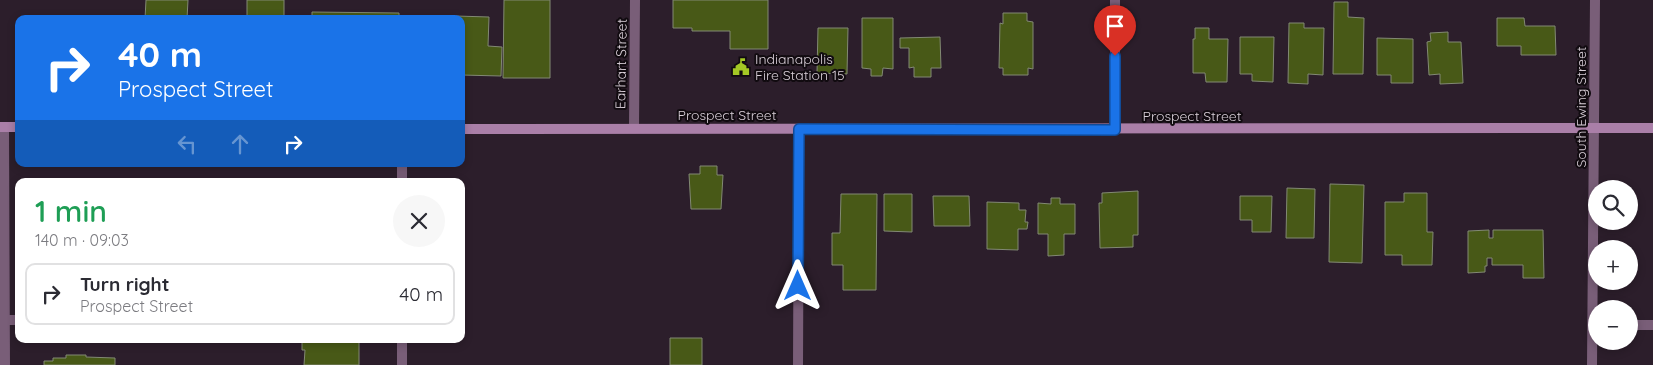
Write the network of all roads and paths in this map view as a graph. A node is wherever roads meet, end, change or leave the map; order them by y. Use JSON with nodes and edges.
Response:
{"nodes":[{"id":1,"x":635,"y":0,"type":"edge"},
{"id":2,"x":1115,"y":0,"type":"edge"},
{"id":3,"x":1595,"y":0,"type":"edge"},
{"id":4,"x":2,"y":127,"type":"edge"},
{"id":5,"x":15,"y":127,"type":"edge"},
{"id":6,"x":634,"y":128,"type":"junction"},
{"id":7,"x":1594,"y":128,"type":"junction"},
{"id":8,"x":1653,"y":128,"type":"edge"},
{"id":9,"x":465,"y":129,"type":"edge"},
{"id":10,"x":799,"y":129,"type":"junction"},
{"id":11,"x":1115,"y":130,"type":"junction"},
{"id":12,"x":1594,"y":300,"type":"edge"},
{"id":13,"x":3,"y":320,"type":"edge"},
{"id":14,"x":1638,"y":325,"type":"edge"},
{"id":15,"x":1653,"y":325,"type":"edge"},
{"id":16,"x":402,"y":343,"type":"edge"},
{"id":17,"x":1593,"y":350,"type":"edge"},
{"id":18,"x":5,"y":365,"type":"edge"},
{"id":19,"x":402,"y":365,"type":"edge"},
{"id":20,"x":798,"y":365,"type":"edge"},
{"id":21,"x":1592,"y":365,"type":"edge"}],
"edges":[{"from":1,"to":6,"type":"street","name":"Earhart Street"},
{"from":2,"to":11,"type":"street"},
{"from":3,"to":7,"type":"street","name":"South Ewing Street"},
{"from":4,"to":5,"type":"main road"},
{"from":4,"to":13,"type":"street"},
{"from":6,"to":9,"type":"main road","name":"Prospect Street"},
{"from":6,"to":10,"type":"main road","name":"Prospect Street"},
{"from":7,"to":8,"type":"main road","name":"Prospect Street"},
{"from":7,"to":11,"type":"main road","name":"Prospect Street"},
{"from":7,"to":12,"type":"street","name":"South Ewing Street"},
{"from":10,"to":11,"type":"main road","name":"Prospect Street"},
{"from":10,"to":20,"type":"street"},
{"from":13,"to":18,"type":"street"},
{"from":14,"to":15,"type":"street"},
{"from":16,"to":19,"type":"street"},
{"from":17,"to":21,"type":"street","name":"South Ewing Street"}]}
